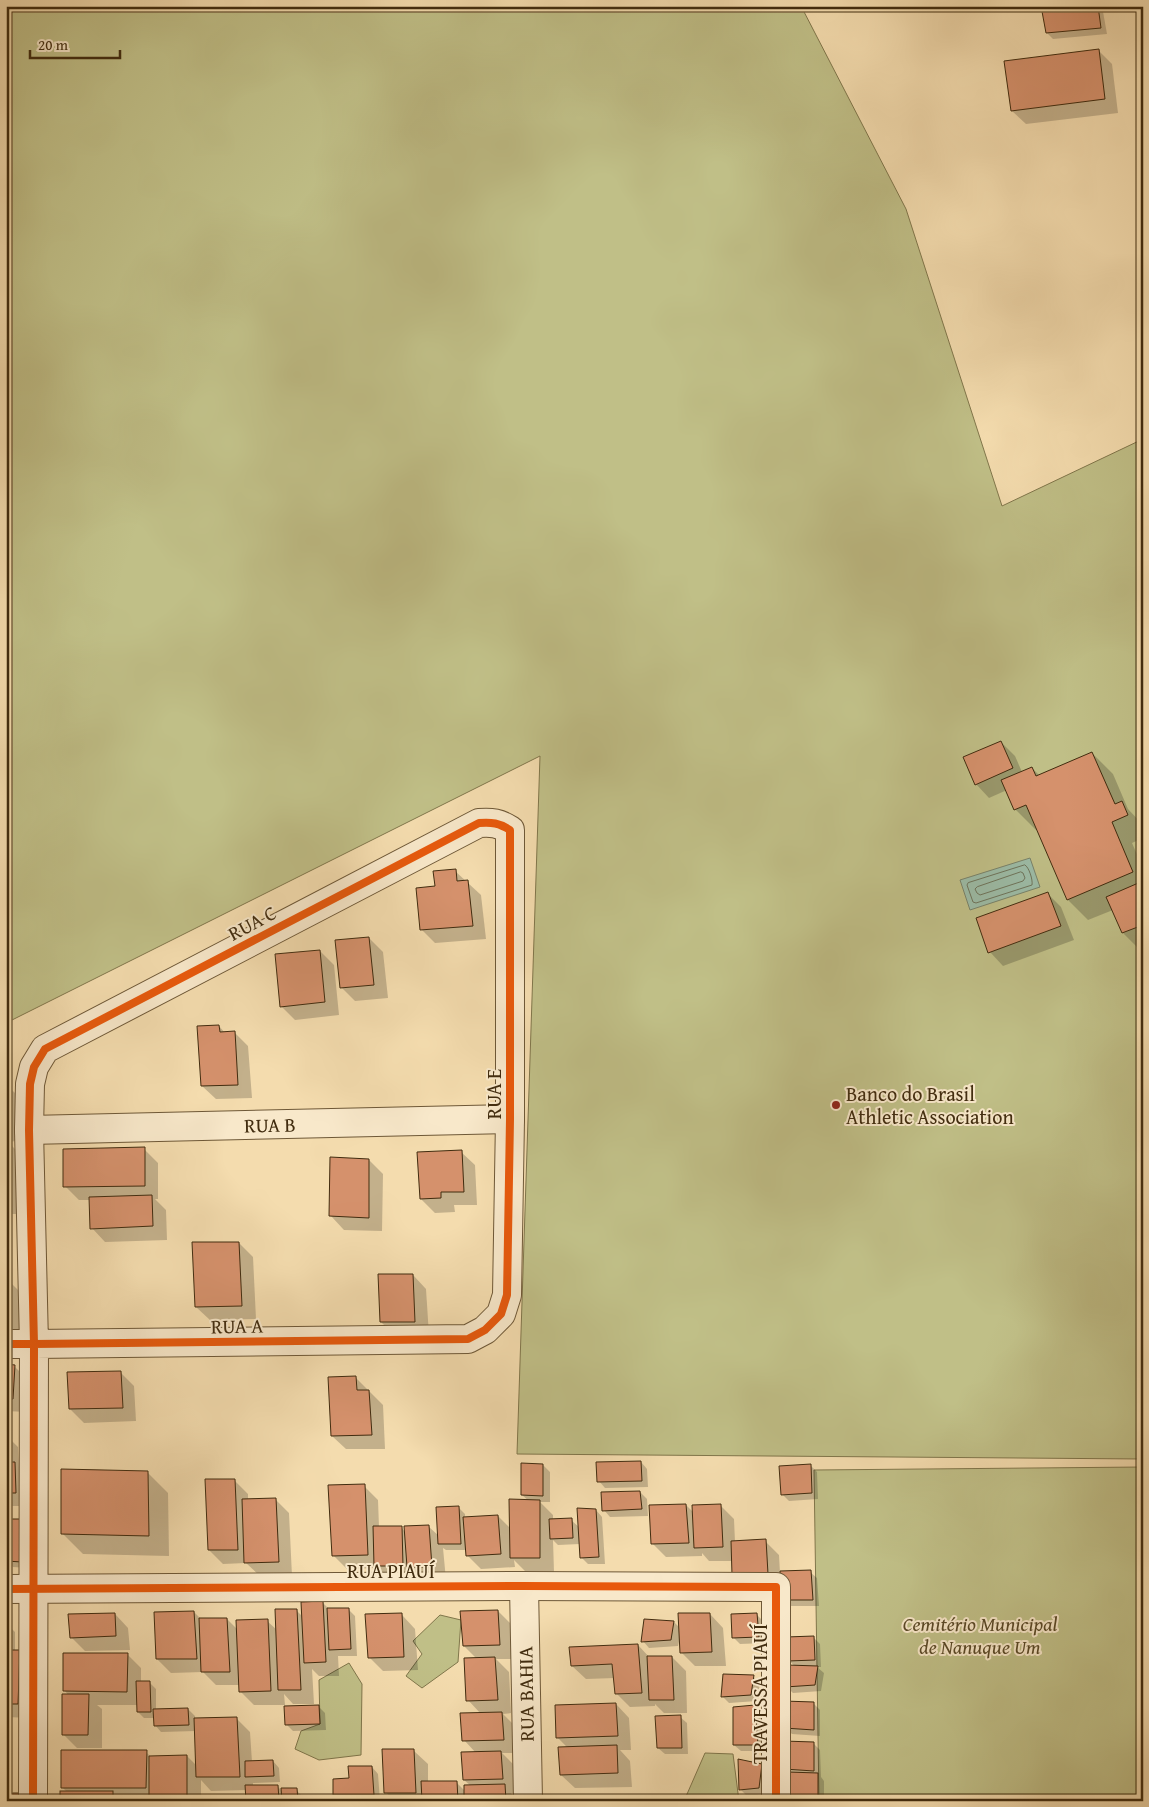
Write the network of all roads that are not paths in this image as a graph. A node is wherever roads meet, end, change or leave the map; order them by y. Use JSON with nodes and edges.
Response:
{"nodes":[{"id":1,"x":510,"y":830,"type":"joint"},
{"id":2,"x":510,"y":1119,"type":"junction"},
{"id":3,"x":29,"y":1130,"type":"junction"},
{"id":4,"x":468,"y":1339,"type":"joint"},
{"id":5,"x":6,"y":1344,"type":"edge"},
{"id":6,"x":34,"y":1344,"type":"junction"},
{"id":7,"x":524,"y":1586,"type":"junction"},
{"id":8,"x":776,"y":1588,"type":"joint"},
{"id":9,"x":6,"y":1589,"type":"edge"},
{"id":10,"x":34,"y":1589,"type":"junction"},
{"id":11,"x":33,"y":1801,"type":"edge"},
{"id":12,"x":528,"y":1801,"type":"edge"},
{"id":13,"x":776,"y":1801,"type":"edge"}],
"edges":[{"from":1,"to":2,"type":"street","name":"RUA E"},
{"from":1,"to":3,"type":"street","name":"RUA C"},
{"from":2,"to":3,"type":"street","name":"RUA B"},
{"from":2,"to":4,"type":"street","name":"RUA E"},
{"from":3,"to":6,"type":"street","name":"RUA C"},
{"from":4,"to":6,"type":"street","name":"RUA A"},
{"from":5,"to":6,"type":"street","name":"RUA A"},
{"from":6,"to":10,"type":"street","name":"RUA C"},
{"from":7,"to":8,"type":"street","name":"RUA PIAUÍ"},
{"from":7,"to":10,"type":"street","name":"RUA PIAUÍ"},
{"from":7,"to":12,"type":"street","name":"RUA BAHIA"},
{"from":8,"to":13,"type":"street","name":"TRAVESSA PIAUÍ"},
{"from":9,"to":10,"type":"street","name":"RUA PIAUÍ"},
{"from":10,"to":11,"type":"street","name":"RUA C"}]}
